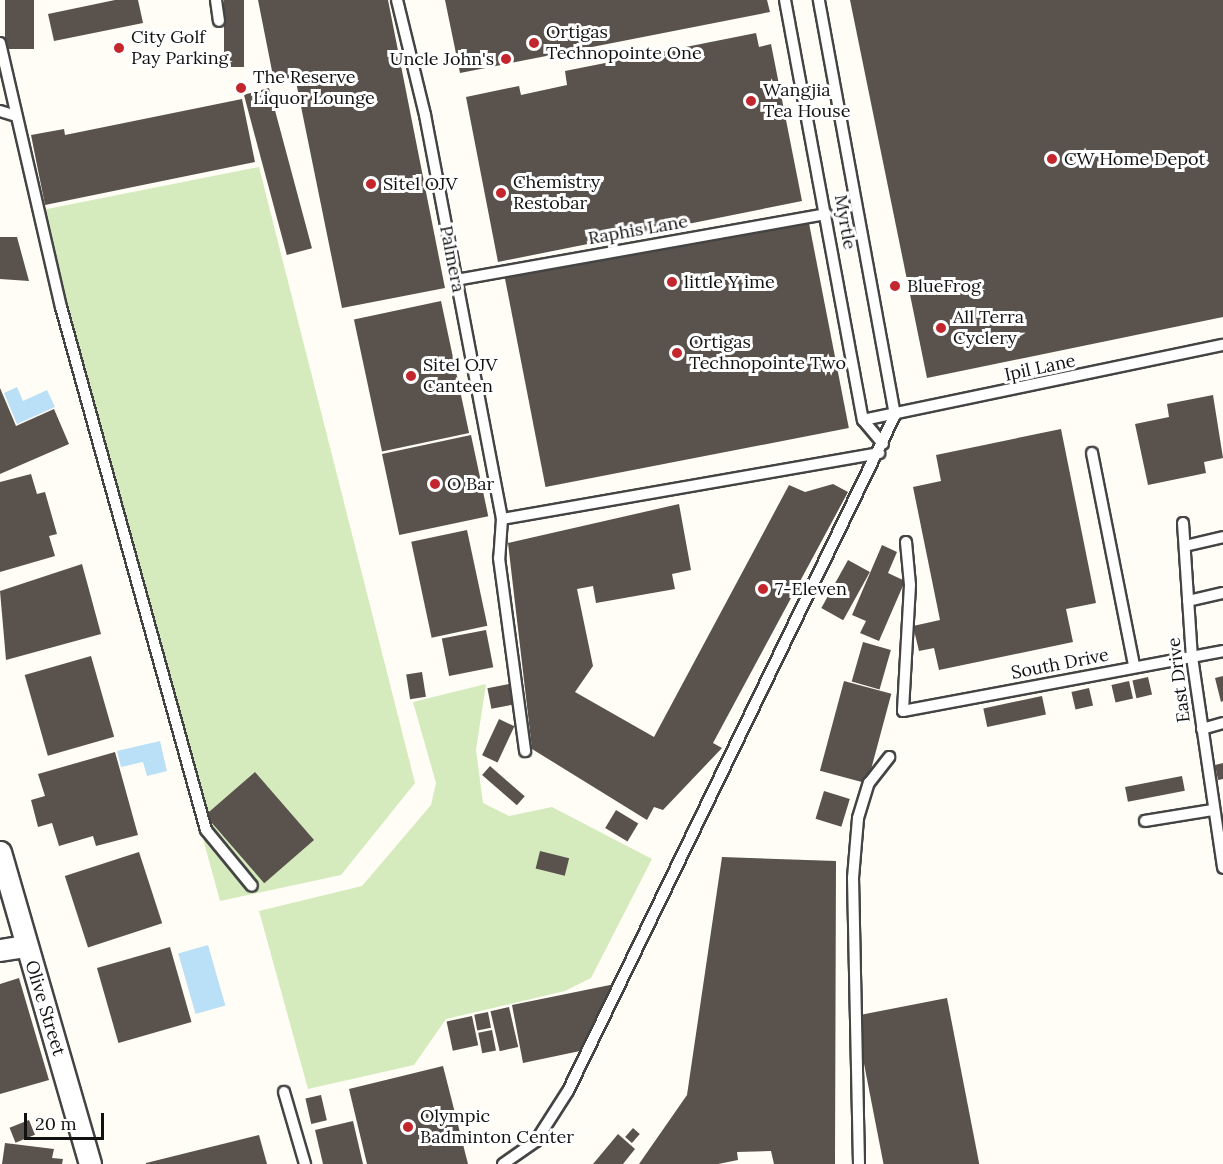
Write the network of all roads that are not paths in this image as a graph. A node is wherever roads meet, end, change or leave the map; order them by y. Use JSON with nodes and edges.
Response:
{"nodes":[{"id":1,"x":216,"y":0,"type":"edge"},
{"id":2,"x":397,"y":0,"type":"edge"},
{"id":3,"x":786,"y":0,"type":"edge"},
{"id":4,"x":819,"y":0,"type":"edge"},
{"id":5,"x":219,"y":21,"type":"dead end"},
{"id":6,"x":0,"y":43,"type":"edge"},
{"id":7,"x":0,"y":111,"type":"edge"},
{"id":8,"x":16,"y":116,"type":"junction"},
{"id":9,"x":826,"y":214,"type":"junction"},
{"id":10,"x":456,"y":280,"type":"junction"},
{"id":11,"x":1223,"y":345,"type":"edge"},
{"id":12,"x":895,"y":415,"type":"junction"},
{"id":13,"x":863,"y":420,"type":"junction"},
{"id":14,"x":881,"y":449,"type":"junction"},
{"id":15,"x":1092,"y":453,"type":"dead end"},
{"id":16,"x":502,"y":519,"type":"junction"},
{"id":17,"x":1184,"y":523,"type":"dead end"},
{"id":18,"x":1223,"y":537,"type":"edge"},
{"id":19,"x":906,"y":542,"type":"dead end"},
{"id":20,"x":1185,"y":546,"type":"junction"},
{"id":21,"x":1223,"y":593,"type":"edge"},
{"id":22,"x":1188,"y":601,"type":"junction"},
{"id":23,"x":1223,"y":651,"type":"edge"},
{"id":24,"x":1191,"y":657,"type":"junction"},
{"id":25,"x":1134,"y":666,"type":"junction"},
{"id":26,"x":1223,"y":723,"type":"edge"},
{"id":27,"x":1202,"y":729,"type":"junction"},
{"id":28,"x":525,"y":751,"type":"dead end"},
{"id":29,"x":889,"y":757,"type":"dead end"},
{"id":30,"x":1212,"y":810,"type":"junction"},
{"id":31,"x":1145,"y":821,"type":"dead end"},
{"id":32,"x":0,"y":852,"type":"edge"},
{"id":33,"x":1223,"y":868,"type":"edge"},
{"id":34,"x":252,"y":886,"type":"dead end"},
{"id":35,"x":26,"y":946,"type":"junction"},
{"id":36,"x":0,"y":950,"type":"edge"},
{"id":37,"x":284,"y":1092,"type":"dead end"},
{"id":38,"x":90,"y":1164,"type":"edge"},
{"id":39,"x":305,"y":1164,"type":"edge"},
{"id":40,"x":504,"y":1164,"type":"edge"},
{"id":41,"x":859,"y":1164,"type":"edge"}],
"edges":[{"from":1,"to":5,"type":"lane"},
{"from":2,"to":10,"type":"lane","name":"Palmera"},
{"from":3,"to":9,"type":"lane","name":"Myrtle"},
{"from":4,"to":12,"type":"lane","name":"Myrtle"},
{"from":6,"to":8,"type":"lane"},
{"from":7,"to":8,"type":"lane"},
{"from":8,"to":34,"type":"lane"},
{"from":9,"to":10,"type":"lane","name":"Raphis Lane"},
{"from":9,"to":13,"type":"lane","name":"Myrtle"},
{"from":10,"to":16,"type":"lane","name":"Palmera"},
{"from":11,"to":12,"type":"lane","name":"Ipil Lane"},
{"from":12,"to":13,"type":"lane","name":"Ipil Lane"},
{"from":12,"to":14,"type":"lane"},
{"from":13,"to":14,"type":"lane","name":"Myrtle"},
{"from":14,"to":16,"type":"lane"},
{"from":14,"to":40,"type":"lane"},
{"from":15,"to":25,"type":"lane"},
{"from":16,"to":28,"type":"lane","name":"Palmera"},
{"from":17,"to":20,"type":"lane","name":"East Drive"},
{"from":18,"to":20,"type":"lane"},
{"from":19,"to":25,"type":"lane","name":"South Drive"},
{"from":20,"to":22,"type":"lane","name":"East Drive"},
{"from":21,"to":22,"type":"lane"},
{"from":22,"to":24,"type":"lane","name":"East Drive"},
{"from":23,"to":24,"type":"lane","name":"South Drive"},
{"from":24,"to":25,"type":"lane","name":"South Drive"},
{"from":24,"to":27,"type":"lane","name":"East Drive"},
{"from":26,"to":27,"type":"lane"},
{"from":27,"to":30,"type":"lane","name":"East Drive"},
{"from":29,"to":41,"type":"lane"},
{"from":30,"to":31,"type":"lane"},
{"from":30,"to":33,"type":"lane","name":"East Drive"},
{"from":32,"to":35,"type":"street","name":"Olive Street"},
{"from":35,"to":36,"type":"street"},
{"from":35,"to":38,"type":"street","name":"Olive Street"},
{"from":37,"to":39,"type":"lane"}]}
